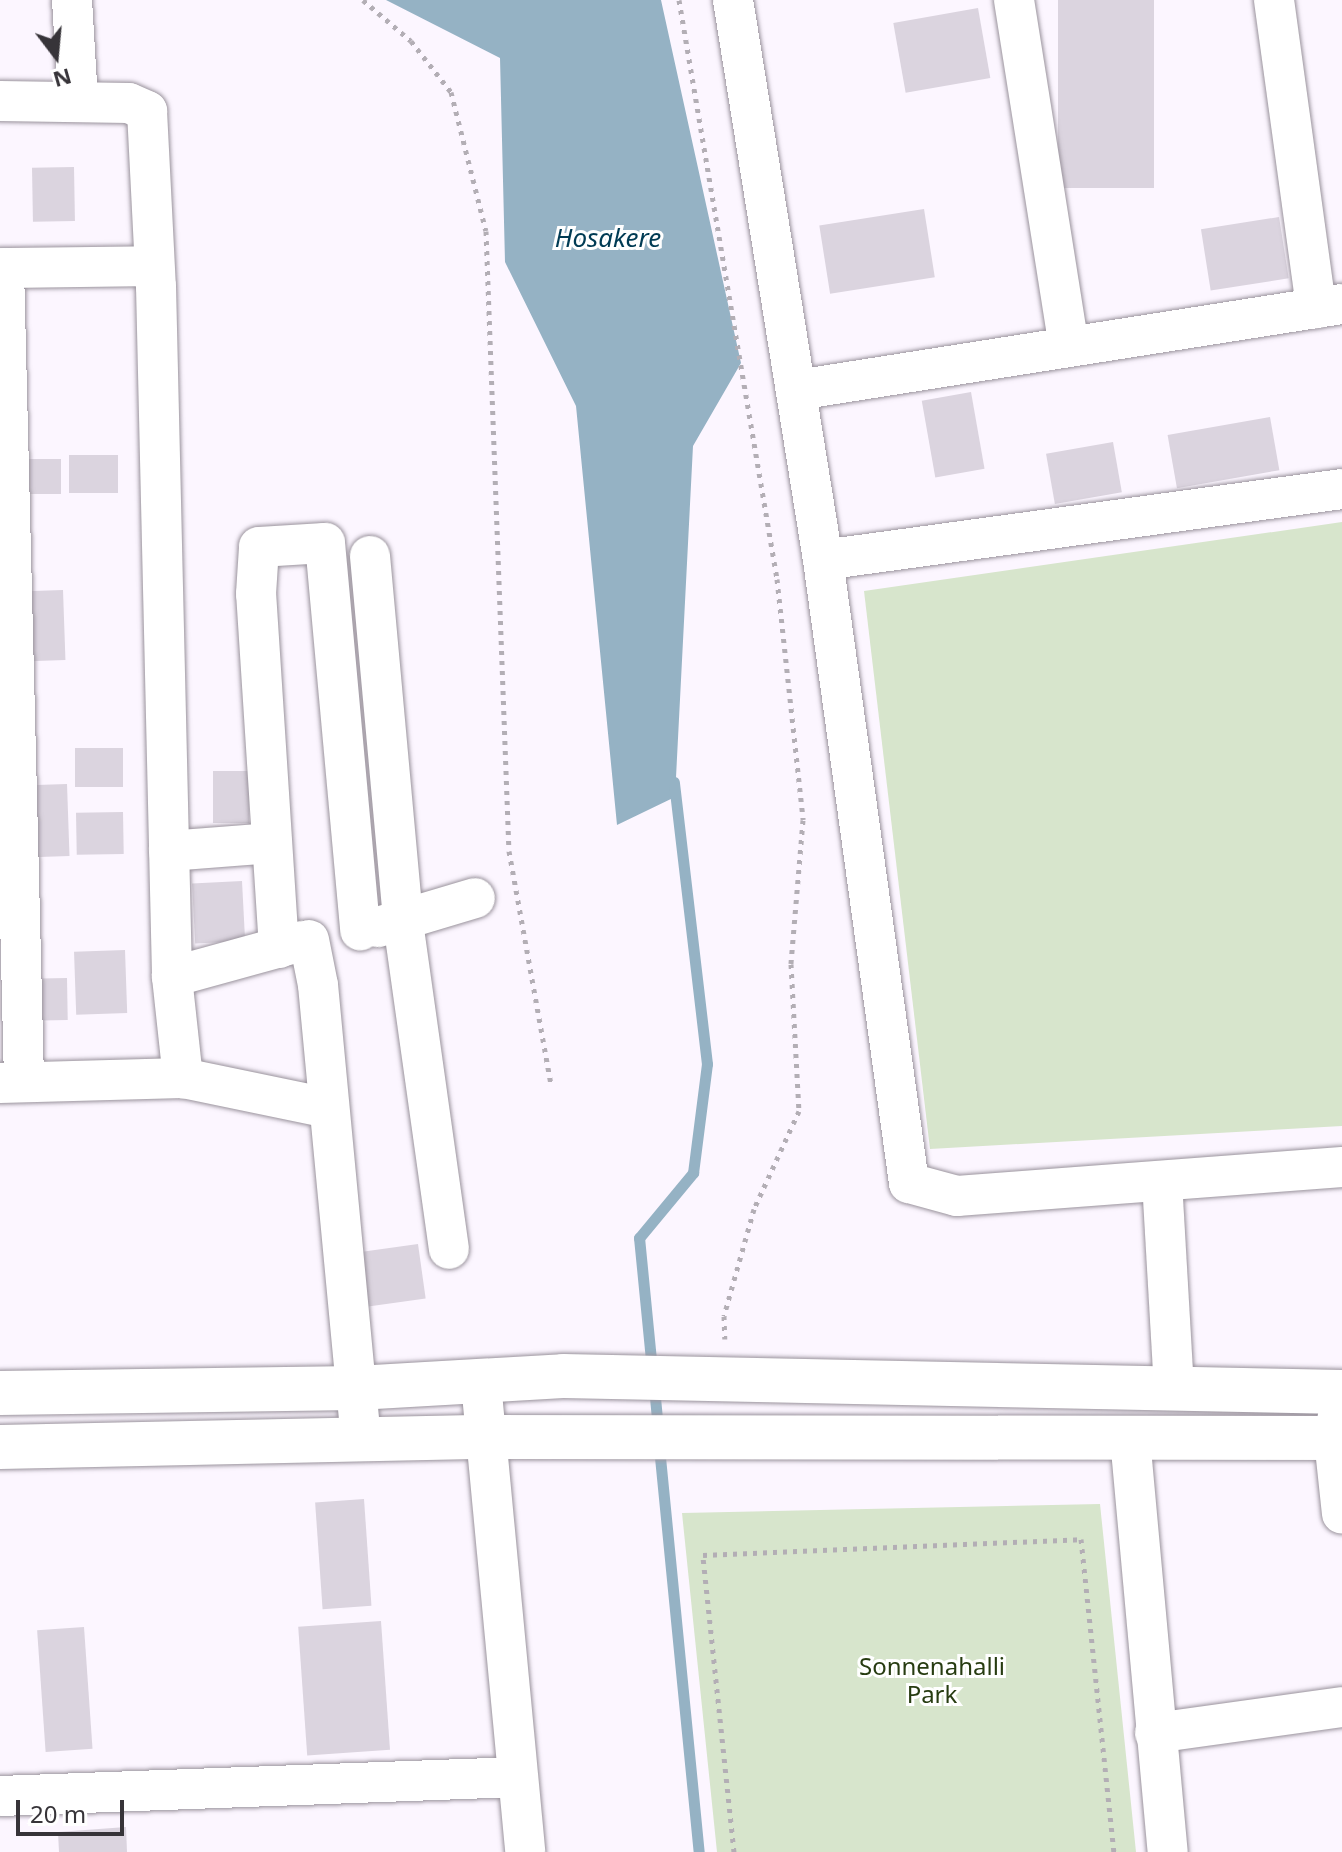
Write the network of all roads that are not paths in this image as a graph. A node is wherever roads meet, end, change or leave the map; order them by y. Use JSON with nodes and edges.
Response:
{"nodes":[{"id":1,"x":72,"y":0,"type":"edge"},
{"id":2,"x":733,"y":0,"type":"edge"},
{"id":3,"x":1014,"y":0,"type":"edge"},
{"id":4,"x":1274,"y":0,"type":"edge"},
{"id":5,"x":0,"y":101,"type":"edge"},
{"id":6,"x":78,"y":101,"type":"junction"},
{"id":7,"x":154,"y":266,"type":"junction"},
{"id":8,"x":2,"y":268,"type":"edge"},
{"id":9,"x":1329,"y":306,"type":"edge"},
{"id":10,"x":1069,"y":347,"type":"junction"},
{"id":11,"x":797,"y":390,"type":"junction"},
{"id":12,"x":4,"y":430,"type":"edge"},
{"id":13,"x":1342,"y":489,"type":"edge"},
{"id":14,"x":370,"y":556,"type":"dead end"},
{"id":15,"x":823,"y":560,"type":"junction"},
{"id":16,"x":272,"y":843,"type":"junction"},
{"id":17,"x":169,"y":851,"type":"junction"},
{"id":18,"x":475,"y":898,"type":"dead end"},
{"id":19,"x":403,"y":922,"type":"junction"},
{"id":20,"x":360,"y":930,"type":"junction"},
{"id":21,"x":294,"y":944,"type":"junction"},
{"id":22,"x":172,"y":977,"type":"junction"},
{"id":23,"x":183,"y":1078,"type":"junction"},
{"id":24,"x":12,"y":1083,"type":"edge"},
{"id":25,"x":328,"y":1108,"type":"junction"},
{"id":26,"x":1342,"y":1167,"type":"edge"},
{"id":27,"x":1162,"y":1181,"type":"junction"},
{"id":28,"x":449,"y":1249,"type":"dead end"},
{"id":29,"x":481,"y":1383,"type":"junction"},
{"id":30,"x":357,"y":1388,"type":"junction"},
{"id":31,"x":1174,"y":1388,"type":"junction"},
{"id":32,"x":1342,"y":1392,"type":"edge"},
{"id":33,"x":0,"y":1393,"type":"edge"},
{"id":34,"x":486,"y":1437,"type":"junction"},
{"id":35,"x":1130,"y":1438,"type":"junction"},
{"id":36,"x":1338,"y":1438,"type":"edge"},
{"id":37,"x":361,"y":1440,"type":"junction"},
{"id":38,"x":0,"y":1447,"type":"edge"},
{"id":39,"x":1342,"y":1514,"type":"edge"},
{"id":40,"x":1342,"y":1707,"type":"edge"},
{"id":41,"x":1155,"y":1733,"type":"junction"},
{"id":42,"x":518,"y":1777,"type":"junction"},
{"id":43,"x":0,"y":1796,"type":"edge"},
{"id":44,"x":525,"y":1852,"type":"edge"},
{"id":45,"x":1168,"y":1852,"type":"edge"}],
"edges":[{"from":1,"to":6,"type":"street"},
{"from":2,"to":11,"type":"street"},
{"from":3,"to":10,"type":"street"},
{"from":4,"to":9,"type":"street"},
{"from":5,"to":6,"type":"street"},
{"from":6,"to":7,"type":"street"},
{"from":7,"to":8,"type":"street"},
{"from":7,"to":17,"type":"street"},
{"from":8,"to":12,"type":"street"},
{"from":9,"to":10,"type":"street"},
{"from":10,"to":11,"type":"street"},
{"from":11,"to":15,"type":"street"},
{"from":12,"to":24,"type":"street"},
{"from":13,"to":15,"type":"street"},
{"from":14,"to":19,"type":"street"},
{"from":15,"to":27,"type":"street"},
{"from":16,"to":17,"type":"street"},
{"from":16,"to":20,"type":"street"},
{"from":16,"to":21,"type":"street"},
{"from":17,"to":22,"type":"street"},
{"from":18,"to":19,"type":"street"},
{"from":19,"to":20,"type":"street"},
{"from":19,"to":28,"type":"street"},
{"from":20,"to":21,"type":"street"},
{"from":21,"to":22,"type":"street"},
{"from":21,"to":25,"type":"street"},
{"from":22,"to":23,"type":"street"},
{"from":23,"to":24,"type":"street"},
{"from":23,"to":25,"type":"street"},
{"from":25,"to":30,"type":"street"},
{"from":26,"to":27,"type":"street"},
{"from":27,"to":31,"type":"street"},
{"from":29,"to":30,"type":"main road"},
{"from":29,"to":31,"type":"main road"},
{"from":29,"to":34,"type":"street"},
{"from":30,"to":33,"type":"main road"},
{"from":30,"to":37,"type":"street"},
{"from":31,"to":32,"type":"main road"},
{"from":32,"to":36,"type":"street"},
{"from":34,"to":35,"type":"main road"},
{"from":34,"to":37,"type":"main road"},
{"from":34,"to":42,"type":"street"},
{"from":35,"to":36,"type":"main road"},
{"from":35,"to":41,"type":"street"},
{"from":36,"to":39,"type":"street"},
{"from":37,"to":38,"type":"main road"},
{"from":40,"to":41,"type":"street"},
{"from":41,"to":45,"type":"street"},
{"from":42,"to":43,"type":"street"},
{"from":42,"to":44,"type":"street"}]}
